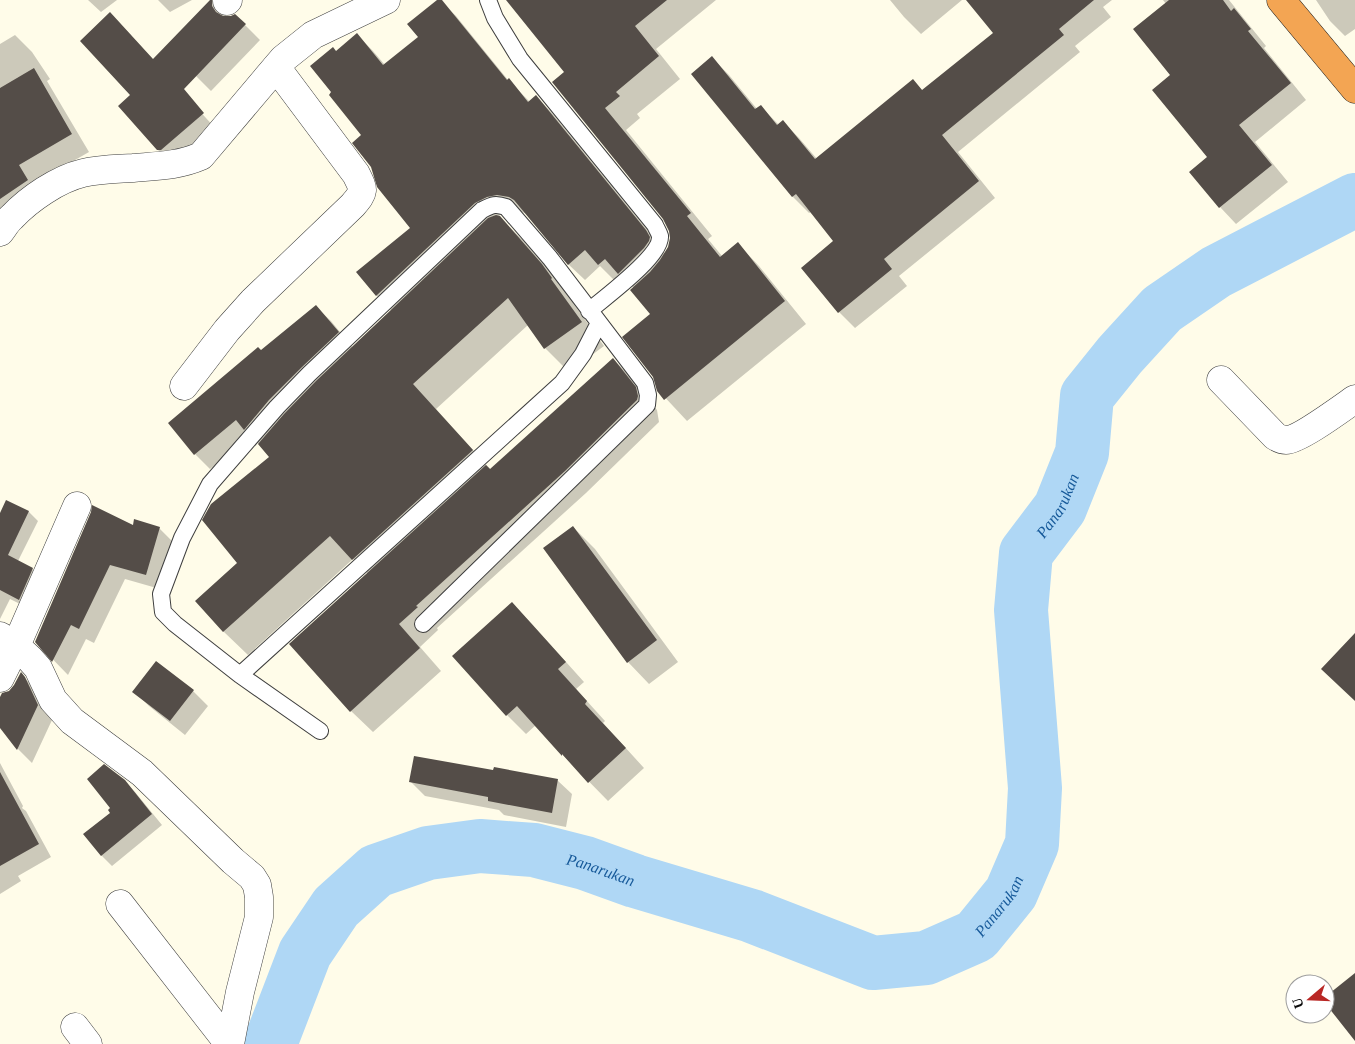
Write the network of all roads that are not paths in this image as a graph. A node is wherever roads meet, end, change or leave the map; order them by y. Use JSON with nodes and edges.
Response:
{"nodes":[{"id":1,"x":488,"y":0,"type":"edge"},
{"id":2,"x":1281,"y":0,"type":"edge"},
{"id":3,"x":374,"y":2,"type":"edge"},
{"id":4,"x":276,"y":67,"type":"junction"},
{"id":5,"x":1355,"y":89,"type":"edge"},
{"id":6,"x":0,"y":232,"type":"edge"},
{"id":7,"x":594,"y":317,"type":"junction"},
{"id":8,"x":1221,"y":380,"type":"dead end"},
{"id":9,"x":184,"y":386,"type":"dead end"},
{"id":10,"x":1355,"y":399,"type":"edge"},
{"id":11,"x":77,"y":506,"type":"dead end"},
{"id":12,"x":423,"y":624,"type":"dead end"},
{"id":13,"x":8,"y":641,"type":"edge"},
{"id":14,"x":240,"y":675,"type":"junction"},
{"id":15,"x":0,"y":678,"type":"edge"},
{"id":16,"x":320,"y":731,"type":"dead end"},
{"id":17,"x":120,"y":904,"type":"dead end"},
{"id":18,"x":230,"y":1044,"type":"edge"}],
"edges":[{"from":1,"to":7,"type":"lane"},
{"from":2,"to":5,"type":"highway"},
{"from":3,"to":4,"type":"street"},
{"from":4,"to":6,"type":"street"},
{"from":4,"to":9,"type":"street"},
{"from":7,"to":12,"type":"lane"},
{"from":7,"to":14,"type":"lane"},
{"from":7,"to":14,"type":"lane"},
{"from":8,"to":10,"type":"street"},
{"from":11,"to":13,"type":"street"},
{"from":13,"to":15,"type":"street"},
{"from":13,"to":18,"type":"street"},
{"from":14,"to":16,"type":"lane"},
{"from":17,"to":18,"type":"street"}]}
